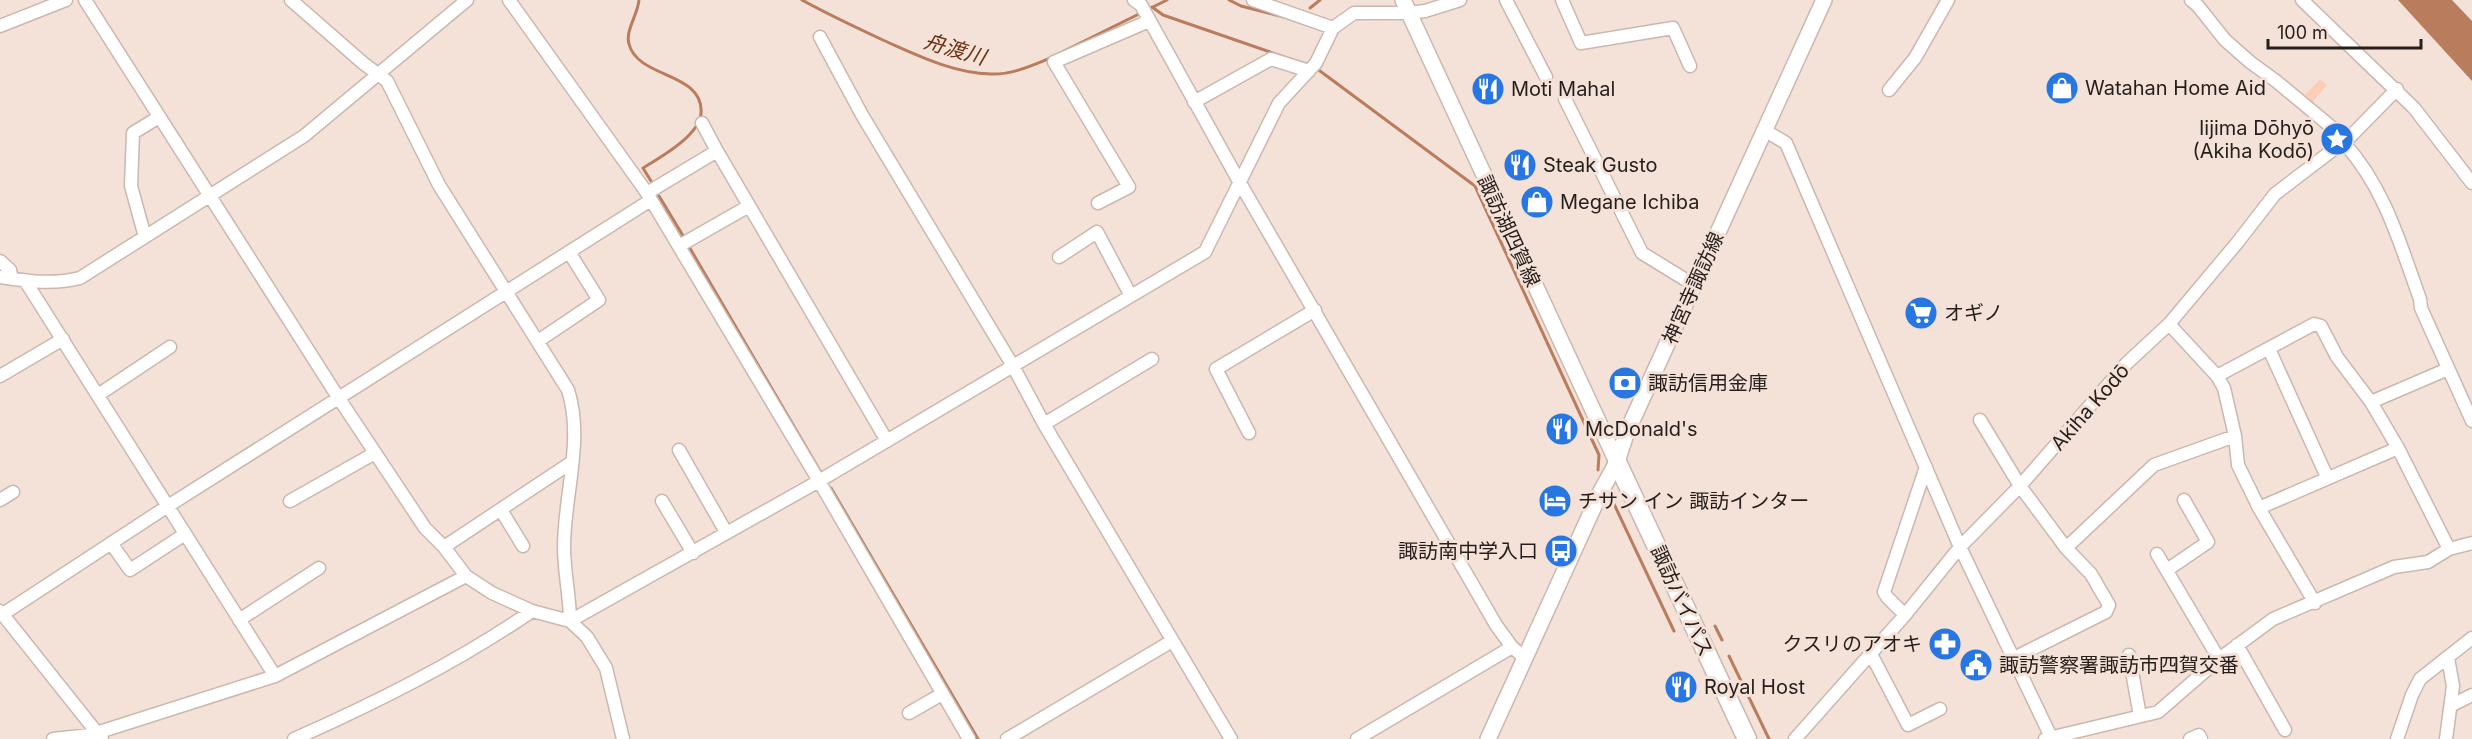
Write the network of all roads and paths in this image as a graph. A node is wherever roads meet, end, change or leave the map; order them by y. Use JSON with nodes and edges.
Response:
{"nodes":[{"id":1,"x":66,"y":0,"type":"edge"},
{"id":2,"x":85,"y":0,"type":"edge"},
{"id":3,"x":467,"y":0,"type":"edge"},
{"id":4,"x":509,"y":0,"type":"edge"},
{"id":5,"x":1253,"y":0,"type":"edge"},
{"id":6,"x":1460,"y":0,"type":"edge"},
{"id":7,"x":1506,"y":0,"type":"edge"},
{"id":8,"x":1562,"y":0,"type":"edge"},
{"id":9,"x":1824,"y":0,"type":"edge"},
{"id":10,"x":1948,"y":0,"type":"edge"},
{"id":11,"x":2191,"y":0,"type":"edge"},
{"id":12,"x":2302,"y":0,"type":"edge"},
{"id":13,"x":300,"y":3,"type":"edge"},
{"id":14,"x":1137,"y":3,"type":"edge"},
{"id":15,"x":1406,"y":7,"type":"edge"},
{"id":16,"x":1148,"y":19,"type":"junction"},
{"id":17,"x":0,"y":26,"type":"edge"},
{"id":18,"x":1333,"y":28,"type":"junction"},
{"id":19,"x":820,"y":37,"type":"dead end"},
{"id":20,"x":1690,"y":66,"type":"dead end"},
{"id":21,"x":1312,"y":68,"type":"junction"},
{"id":22,"x":378,"y":75,"type":"junction"},
{"id":23,"x":1546,"y":77,"type":"dead end"},
{"id":24,"x":2397,"y":89,"type":"junction"},
{"id":25,"x":1889,"y":90,"type":"dead end"},
{"id":26,"x":1565,"y":99,"type":"dead end"},
{"id":27,"x":1194,"y":102,"type":"junction"},
{"id":28,"x":159,"y":117,"type":"junction"},
{"id":29,"x":702,"y":123,"type":"dead end"},
{"id":30,"x":1764,"y":130,"type":"junction"},
{"id":31,"x":2343,"y":143,"type":"junction"},
{"id":32,"x":717,"y":151,"type":"junction"},
{"id":33,"x":1240,"y":183,"type":"junction"},
{"id":34,"x":2472,"y":183,"type":"edge"},
{"id":35,"x":210,"y":196,"type":"junction"},
{"id":36,"x":649,"y":197,"type":"junction"},
{"id":37,"x":1098,"y":203,"type":"dead end"},
{"id":38,"x":749,"y":206,"type":"junction"},
{"id":39,"x":145,"y":237,"type":"junction"},
{"id":40,"x":679,"y":246,"type":"junction"},
{"id":41,"x":569,"y":252,"type":"junction"},
{"id":42,"x":1059,"y":257,"type":"dead end"},
{"id":43,"x":0,"y":261,"type":"edge"},
{"id":44,"x":6,"y":278,"type":"edge"},
{"id":45,"x":26,"y":282,"type":"junction"},
{"id":46,"x":1694,"y":285,"type":"junction"},
{"id":47,"x":507,"y":291,"type":"junction"},
{"id":48,"x":1131,"y":296,"type":"junction"},
{"id":49,"x":1315,"y":310,"type":"junction"},
{"id":50,"x":2169,"y":324,"type":"junction"},
{"id":51,"x":63,"y":339,"type":"junction"},
{"id":52,"x":538,"y":341,"type":"junction"},
{"id":53,"x":170,"y":347,"type":"dead end"},
{"id":54,"x":2268,"y":349,"type":"junction"},
{"id":55,"x":1152,"y":358,"type":"dead end"},
{"id":56,"x":1013,"y":366,"type":"junction"},
{"id":57,"x":2448,"y":369,"type":"junction"},
{"id":58,"x":0,"y":376,"type":"edge"},
{"id":59,"x":2217,"y":376,"type":"junction"},
{"id":60,"x":98,"y":395,"type":"junction"},
{"id":61,"x":338,"y":397,"type":"junction"},
{"id":62,"x":2371,"y":402,"type":"junction"},
{"id":63,"x":1980,"y":420,"type":"dead end"},
{"id":64,"x":2472,"y":421,"type":"edge"},
{"id":65,"x":1044,"y":424,"type":"junction"},
{"id":66,"x":1249,"y":434,"type":"dead end"},
{"id":67,"x":2235,"y":436,"type":"junction"},
{"id":68,"x":887,"y":441,"type":"junction"},
{"id":69,"x":2398,"y":448,"type":"junction"},
{"id":70,"x":679,"y":450,"type":"dead end"},
{"id":71,"x":375,"y":453,"type":"junction"},
{"id":72,"x":572,"y":462,"type":"junction"},
{"id":73,"x":1617,"y":462,"type":"junction"},
{"id":74,"x":1926,"y":467,"type":"junction"},
{"id":75,"x":2327,"y":477,"type":"junction"},
{"id":76,"x":819,"y":481,"type":"junction"},
{"id":77,"x":2020,"y":486,"type":"junction"},
{"id":78,"x":13,"y":492,"type":"dead end"},
{"id":79,"x":0,"y":500,"type":"edge"},
{"id":80,"x":2184,"y":500,"type":"dead end"},
{"id":81,"x":291,"y":501,"type":"dead end"},
{"id":82,"x":662,"y":501,"type":"dead end"},
{"id":83,"x":168,"y":506,"type":"junction"},
{"id":84,"x":2259,"y":508,"type":"junction"},
{"id":85,"x":501,"y":510,"type":"junction"},
{"id":86,"x":726,"y":532,"type":"junction"},
{"id":87,"x":185,"y":534,"type":"junction"},
{"id":88,"x":111,"y":543,"type":"junction"},
{"id":89,"x":2472,"y":543,"type":"edge"},
{"id":90,"x":523,"y":546,"type":"dead end"},
{"id":91,"x":444,"y":547,"type":"junction"},
{"id":92,"x":1960,"y":547,"type":"junction"},
{"id":93,"x":2066,"y":548,"type":"junction"},
{"id":94,"x":2449,"y":549,"type":"junction"},
{"id":95,"x":693,"y":553,"type":"junction"},
{"id":96,"x":2157,"y":554,"type":"dead end"},
{"id":97,"x":319,"y":568,"type":"dead end"},
{"id":98,"x":2167,"y":570,"type":"junction"},
{"id":99,"x":466,"y":576,"type":"junction"},
{"id":100,"x":2315,"y":603,"type":"junction"},
{"id":101,"x":532,"y":611,"type":"junction"},
{"id":102,"x":1905,"y":615,"type":"junction"},
{"id":103,"x":2,"y":616,"type":"edge"},
{"id":104,"x":239,"y":620,"type":"junction"},
{"id":105,"x":570,"y":621,"type":"junction"},
{"id":106,"x":2472,"y":638,"type":"edge"},
{"id":107,"x":1172,"y":641,"type":"junction"},
{"id":108,"x":2237,"y":645,"type":"junction"},
{"id":109,"x":1512,"y":647,"type":"junction"},
{"id":110,"x":1871,"y":654,"type":"junction"},
{"id":111,"x":2129,"y":655,"type":"dead end"},
{"id":112,"x":1525,"y":658,"type":"junction"},
{"id":113,"x":2014,"y":658,"type":"junction"},
{"id":114,"x":2448,"y":658,"type":"junction"},
{"id":115,"x":2219,"y":659,"type":"junction"},
{"id":116,"x":275,"y":676,"type":"junction"},
{"id":117,"x":942,"y":694,"type":"junction"},
{"id":118,"x":2472,"y":695,"type":"edge"},
{"id":119,"x":2452,"y":705,"type":"junction"},
{"id":120,"x":1940,"y":709,"type":"dead end"},
{"id":121,"x":909,"y":713,"type":"dead end"},
{"id":122,"x":2140,"y":716,"type":"junction"},
{"id":123,"x":2285,"y":730,"type":"dead end"},
{"id":124,"x":100,"y":736,"type":"edge"},
{"id":125,"x":2049,"y":738,"type":"edge"},
{"id":126,"x":53,"y":739,"type":"edge"},
{"id":127,"x":294,"y":739,"type":"edge"},
{"id":128,"x":622,"y":739,"type":"edge"},
{"id":129,"x":969,"y":739,"type":"edge"},
{"id":130,"x":1006,"y":739,"type":"edge"},
{"id":131,"x":1231,"y":739,"type":"edge"},
{"id":132,"x":1357,"y":739,"type":"edge"},
{"id":133,"x":1488,"y":739,"type":"edge"},
{"id":134,"x":1747,"y":739,"type":"edge"},
{"id":135,"x":1795,"y":739,"type":"edge"},
{"id":136,"x":2190,"y":739,"type":"edge"},
{"id":137,"x":2201,"y":739,"type":"edge"},
{"id":138,"x":2397,"y":739,"type":"edge"},
{"id":139,"x":2445,"y":739,"type":"edge"}],
"edges":[{"from":1,"to":17,"type":"street"},
{"from":2,"to":28,"type":"street"},
{"from":3,"to":22,"type":"street"},
{"from":4,"to":36,"type":"street"},
{"from":5,"to":18,"type":"street"},
{"from":6,"to":15,"type":"street"},
{"from":7,"to":23,"type":"street"},
{"from":8,"to":20,"type":"street"},
{"from":9,"to":30,"type":"main road","name":"神宮寺諏訪線"},
{"from":10,"to":25,"type":"street"},
{"from":11,"to":31,"type":"street"},
{"from":12,"to":24,"type":"street"},
{"from":13,"to":22,"type":"street"},
{"from":14,"to":16,"type":"street"},
{"from":15,"to":18,"type":"street"},
{"from":15,"to":73,"type":"main road","name":"諏訪湖四賀線"},
{"from":16,"to":27,"type":"street"},
{"from":16,"to":37,"type":"street"},
{"from":18,"to":21,"type":"street"},
{"from":19,"to":56,"type":"street"},
{"from":21,"to":27,"type":"street"},
{"from":21,"to":33,"type":"street"},
{"from":22,"to":35,"type":"street"},
{"from":22,"to":47,"type":"street"},
{"from":24,"to":31,"type":"street","name":"Akiha Kodō"},
{"from":24,"to":34,"type":"street"},
{"from":26,"to":46,"type":"street"},
{"from":27,"to":33,"type":"street"},
{"from":28,"to":35,"type":"street"},
{"from":28,"to":39,"type":"street"},
{"from":29,"to":32,"type":"street"},
{"from":30,"to":46,"type":"main road","name":"神宮寺諏訪線"},
{"from":30,"to":74,"type":"street"},
{"from":31,"to":50,"type":"street","name":"Akiha Kodō"},
{"from":31,"to":57,"type":"street"},
{"from":32,"to":36,"type":"street"},
{"from":32,"to":38,"type":"street"},
{"from":33,"to":48,"type":"street"},
{"from":33,"to":49,"type":"street"},
{"from":35,"to":39,"type":"street"},
{"from":35,"to":61,"type":"street"},
{"from":36,"to":40,"type":"street"},
{"from":36,"to":41,"type":"street"},
{"from":38,"to":40,"type":"street"},
{"from":38,"to":68,"type":"street"},
{"from":39,"to":45,"type":"street"},
{"from":40,"to":76,"type":"street"},
{"from":41,"to":47,"type":"street"},
{"from":41,"to":52,"type":"street"},
{"from":42,"to":48,"type":"street"},
{"from":43,"to":44,"type":"street"},
{"from":44,"to":45,"type":"street"},
{"from":45,"to":51,"type":"street"},
{"from":46,"to":73,"type":"main road","name":"神宮寺諏訪線"},
{"from":47,"to":52,"type":"street"},
{"from":47,"to":61,"type":"street"},
{"from":48,"to":56,"type":"street"},
{"from":49,"to":66,"type":"street"},
{"from":49,"to":109,"type":"street"},
{"from":50,"to":59,"type":"street"},
{"from":50,"to":77,"type":"street","name":"Akiha Kodō"},
{"from":51,"to":58,"type":"street"},
{"from":51,"to":60,"type":"street"},
{"from":52,"to":72,"type":"street"},
{"from":53,"to":60,"type":"street"},
{"from":54,"to":59,"type":"street"},
{"from":54,"to":62,"type":"street"},
{"from":54,"to":75,"type":"street"},
{"from":55,"to":65,"type":"street"},
{"from":56,"to":65,"type":"street"},
{"from":56,"to":68,"type":"street"},
{"from":57,"to":62,"type":"street"},
{"from":57,"to":64,"type":"street"},
{"from":59,"to":67,"type":"street"},
{"from":60,"to":83,"type":"street"},
{"from":61,"to":71,"type":"street"},
{"from":61,"to":83,"type":"street"},
{"from":62,"to":69,"type":"street"},
{"from":63,"to":77,"type":"street"},
{"from":65,"to":107,"type":"street"},
{"from":67,"to":84,"type":"street"},
{"from":67,"to":93,"type":"street"},
{"from":68,"to":76,"type":"street"},
{"from":69,"to":75,"type":"street"},
{"from":69,"to":94,"type":"street"},
{"from":70,"to":86,"type":"street"},
{"from":71,"to":81,"type":"street"},
{"from":71,"to":91,"type":"street"},
{"from":72,"to":85,"type":"street"},
{"from":72,"to":105,"type":"street"},
{"from":73,"to":112,"type":"main road","name":"神宮寺諏訪線"},
{"from":73,"to":134,"type":"highway","name":"諏訪バイパス"},
{"from":74,"to":92,"type":"street"},
{"from":74,"to":102,"type":"street"},
{"from":75,"to":84,"type":"street"},
{"from":76,"to":86,"type":"street"},
{"from":76,"to":117,"type":"street"},
{"from":77,"to":92,"type":"street","name":"Akiha Kodō"},
{"from":77,"to":93,"type":"street"},
{"from":78,"to":79,"type":"street"},
{"from":80,"to":98,"type":"street"},
{"from":82,"to":95,"type":"street"},
{"from":83,"to":87,"type":"street"},
{"from":83,"to":88,"type":"street"},
{"from":84,"to":100,"type":"street"},
{"from":85,"to":90,"type":"street"},
{"from":85,"to":91,"type":"street"},
{"from":86,"to":95,"type":"street"},
{"from":87,"to":88,"type":"street"},
{"from":87,"to":104,"type":"street"},
{"from":88,"to":103,"type":"street"},
{"from":89,"to":94,"type":"street"},
{"from":91,"to":99,"type":"street"},
{"from":92,"to":102,"type":"street","name":"Akiha Kodō"},
{"from":92,"to":113,"type":"street"},
{"from":93,"to":113,"type":"street"},
{"from":94,"to":100,"type":"street"},
{"from":95,"to":105,"type":"street"},
{"from":96,"to":98,"type":"street"},
{"from":97,"to":104,"type":"street"},
{"from":98,"to":115,"type":"street"},
{"from":99,"to":101,"type":"street"},
{"from":99,"to":116,"type":"street"},
{"from":100,"to":108,"type":"street"},
{"from":101,"to":105,"type":"street"},
{"from":101,"to":127,"type":"street"},
{"from":102,"to":110,"type":"street","name":"Akiha Kodō"},
{"from":103,"to":124,"type":"street"},
{"from":104,"to":116,"type":"street"},
{"from":105,"to":128,"type":"street"},
{"from":106,"to":114,"type":"street"},
{"from":107,"to":130,"type":"street"},
{"from":107,"to":131,"type":"street"},
{"from":108,"to":115,"type":"street"},
{"from":108,"to":123,"type":"street"},
{"from":109,"to":112,"type":"street"},
{"from":109,"to":132,"type":"street"},
{"from":110,"to":120,"type":"street"},
{"from":110,"to":135,"type":"street","name":"Akiha Kodō"},
{"from":111,"to":122,"type":"street"},
{"from":112,"to":133,"type":"main road","name":"神宮寺諏訪線"},
{"from":113,"to":125,"type":"street"},
{"from":114,"to":119,"type":"street"},
{"from":114,"to":138,"type":"street"},
{"from":115,"to":122,"type":"street"},
{"from":116,"to":124,"type":"street"},
{"from":117,"to":121,"type":"street"},
{"from":117,"to":129,"type":"street"},
{"from":118,"to":119,"type":"street"},
{"from":119,"to":139,"type":"street"},
{"from":122,"to":125,"type":"street"},
{"from":124,"to":126,"type":"street"},
{"from":136,"to":137,"type":"street"}]}
